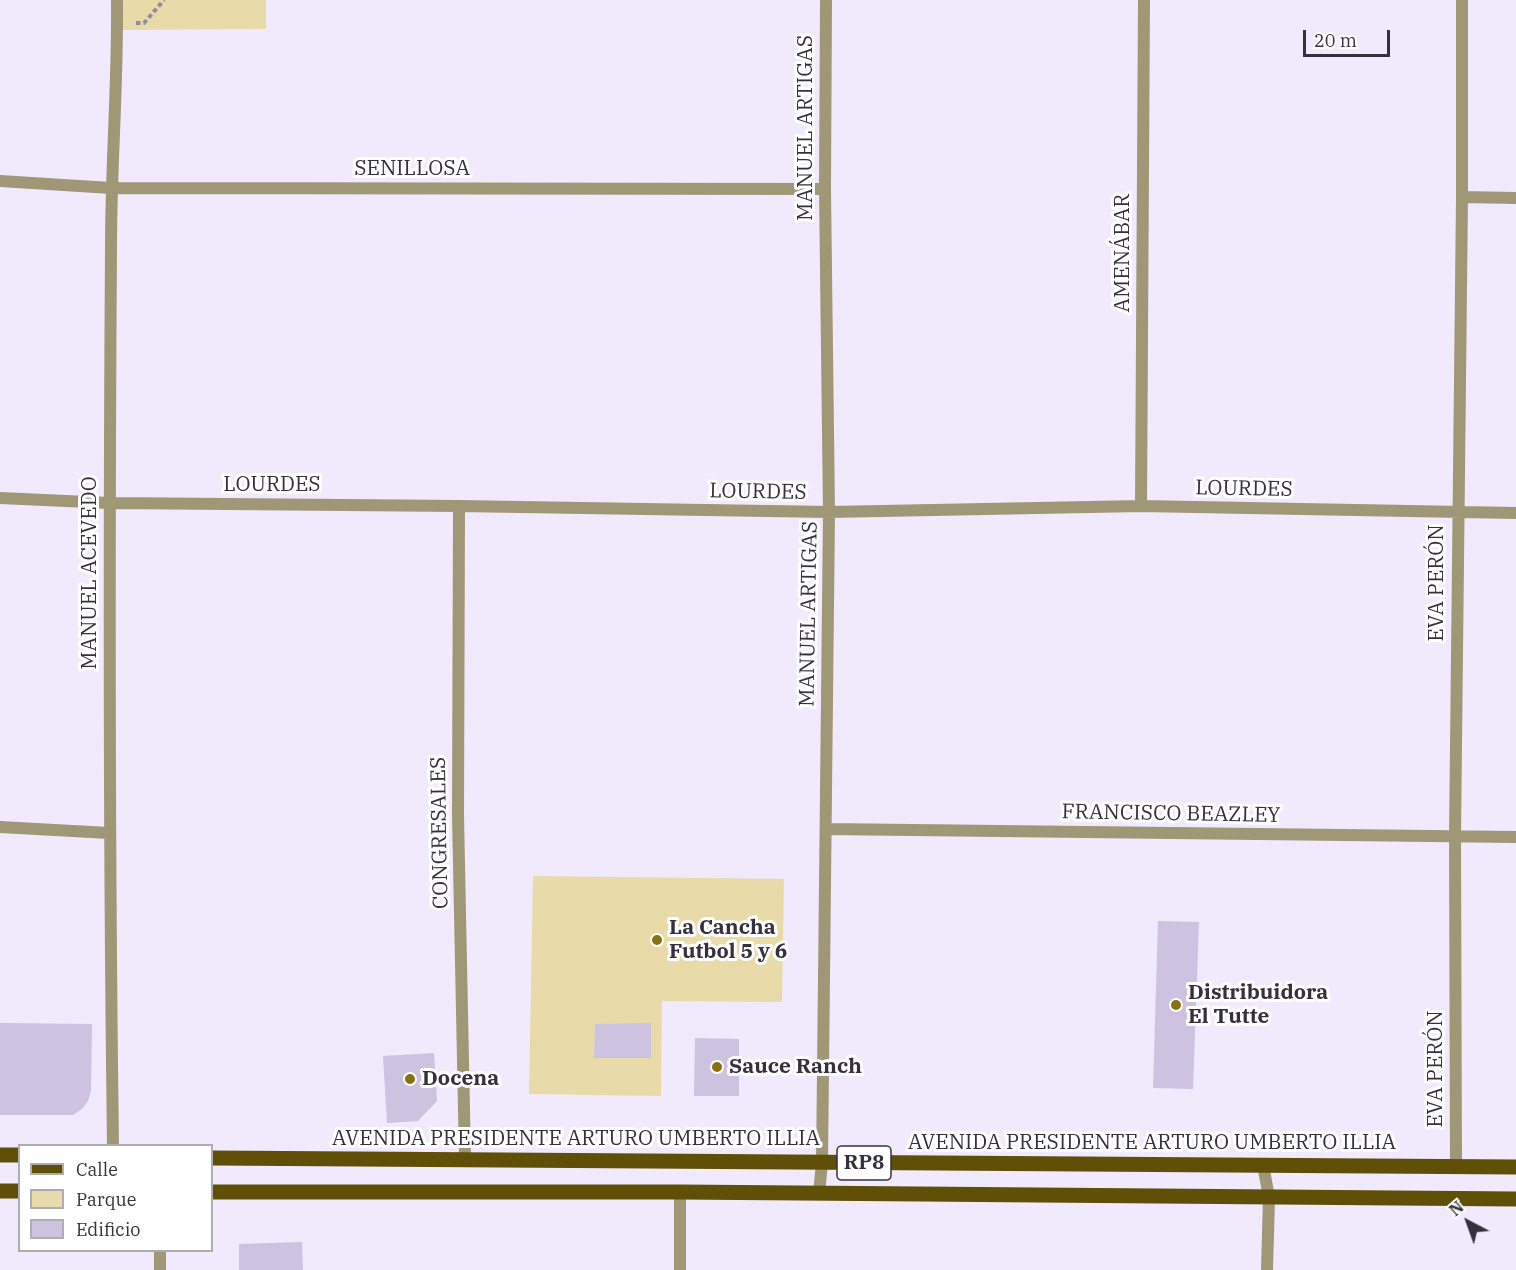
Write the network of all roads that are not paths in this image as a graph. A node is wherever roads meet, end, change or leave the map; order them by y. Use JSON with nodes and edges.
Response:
{"nodes":[{"id":1,"x":117,"y":0,"type":"edge"},
{"id":2,"x":825,"y":0,"type":"edge"},
{"id":3,"x":1143,"y":0,"type":"edge"},
{"id":4,"x":1462,"y":0,"type":"edge"},
{"id":5,"x":0,"y":181,"type":"edge"},
{"id":6,"x":111,"y":189,"type":"junction"},
{"id":7,"x":825,"y":189,"type":"junction"},
{"id":8,"x":1462,"y":197,"type":"junction"},
{"id":9,"x":1516,"y":198,"type":"edge"},
{"id":10,"x":0,"y":498,"type":"edge"},
{"id":11,"x":110,"y":503,"type":"junction"},
{"id":12,"x":459,"y":506,"type":"junction"},
{"id":13,"x":1141,"y":506,"type":"junction"},
{"id":14,"x":830,"y":512,"type":"junction"},
{"id":15,"x":1457,"y":513,"type":"junction"},
{"id":16,"x":1516,"y":513,"type":"edge"},
{"id":17,"x":0,"y":827,"type":"edge"},
{"id":18,"x":826,"y":829,"type":"junction"},
{"id":19,"x":109,"y":832,"type":"junction"},
{"id":20,"x":1455,"y":837,"type":"junction"},
{"id":21,"x":1516,"y":837,"type":"edge"},
{"id":22,"x":113,"y":1144,"type":"edge"},
{"id":23,"x":0,"y":1155,"type":"edge"},
{"id":24,"x":18,"y":1155,"type":"edge"},
{"id":25,"x":213,"y":1158,"type":"edge"},
{"id":26,"x":465,"y":1159,"type":"junction"},
{"id":27,"x":822,"y":1162,"type":"junction"},
{"id":28,"x":1263,"y":1165,"type":"junction"},
{"id":29,"x":1456,"y":1166,"type":"junction"},
{"id":30,"x":1516,"y":1167,"type":"edge"},
{"id":31,"x":0,"y":1191,"type":"edge"},
{"id":32,"x":18,"y":1191,"type":"edge"},
{"id":33,"x":213,"y":1192,"type":"edge"},
{"id":34,"x":680,"y":1192,"type":"junction"},
{"id":35,"x":819,"y":1193,"type":"junction"},
{"id":36,"x":1269,"y":1197,"type":"junction"},
{"id":37,"x":1516,"y":1199,"type":"edge"},
{"id":38,"x":160,"y":1252,"type":"edge"},
{"id":39,"x":159,"y":1270,"type":"edge"},
{"id":40,"x":680,"y":1270,"type":"edge"},
{"id":41,"x":1267,"y":1270,"type":"edge"}],
"edges":[{"from":1,"to":6,"type":"street","name":"MANUEL ACEVEDO"},
{"from":2,"to":7,"type":"street","name":"MANUEL ARTIGAS"},
{"from":3,"to":13,"type":"street","name":"AMENÁBAR"},
{"from":4,"to":8,"type":"street","name":"EVA PERÓN"},
{"from":5,"to":6,"type":"street","name":"SENILLOSA"},
{"from":6,"to":7,"type":"street","name":"SENILLOSA"},
{"from":6,"to":11,"type":"street","name":"MANUEL ACEVEDO"},
{"from":7,"to":14,"type":"street","name":"MANUEL ARTIGAS"},
{"from":8,"to":9,"type":"street"},
{"from":8,"to":15,"type":"street","name":"EVA PERÓN"},
{"from":10,"to":11,"type":"street","name":"LOURDES"},
{"from":11,"to":12,"type":"street","name":"LOURDES"},
{"from":11,"to":19,"type":"street","name":"MANUEL ACEVEDO"},
{"from":12,"to":14,"type":"street","name":"LOURDES"},
{"from":12,"to":26,"type":"street","name":"CONGRESALES"},
{"from":13,"to":14,"type":"street","name":"LOURDES"},
{"from":13,"to":15,"type":"street","name":"LOURDES"},
{"from":14,"to":18,"type":"street","name":"MANUEL ARTIGAS"},
{"from":15,"to":16,"type":"street","name":"LOURDES"},
{"from":15,"to":20,"type":"street","name":"EVA PERÓN"},
{"from":17,"to":19,"type":"street"},
{"from":18,"to":20,"type":"street","name":"FRANCISCO BEAZLEY"},
{"from":18,"to":27,"type":"street","name":"MANUEL ARTIGAS"},
{"from":19,"to":22,"type":"street","name":"MANUEL ACEVEDO"},
{"from":20,"to":21,"type":"street","name":"FRANCISCO BEAZLEY"},
{"from":20,"to":29,"type":"street","name":"EVA PERÓN"},
{"from":23,"to":24,"type":"main road"},
{"from":25,"to":26,"type":"main road","name":"AVENIDA PRESIDENTE ARTURO UMBERTO ILLIA","number":"RP8"},
{"from":26,"to":27,"type":"main road","name":"AVENIDA PRESIDENTE ARTURO UMBERTO ILLIA","number":"RP8"},
{"from":27,"to":28,"type":"main road","name":"AVENIDA PRESIDENTE ARTURO UMBERTO ILLIA","number":"RP8"},
{"from":27,"to":35,"type":"street","name":"MANUEL ARTIGAS"},
{"from":28,"to":29,"type":"main road","name":"AVENIDA PRESIDENTE ARTURO UMBERTO ILLIA","number":"RP8"},
{"from":28,"to":36,"type":"street"},
{"from":29,"to":30,"type":"main road","name":"AVENIDA PRESIDENTE ARTURO UMBERTO ILLIA","number":"RP8"},
{"from":31,"to":32,"type":"main road"},
{"from":33,"to":34,"type":"main road","number":"RP8"},
{"from":34,"to":35,"type":"main road","number":"RP8"},
{"from":34,"to":40,"type":"street"},
{"from":35,"to":36,"type":"main road","number":"RP8"},
{"from":36,"to":37,"type":"main road","number":"RP8"},
{"from":36,"to":41,"type":"street"},
{"from":38,"to":39,"type":"street"}]}
